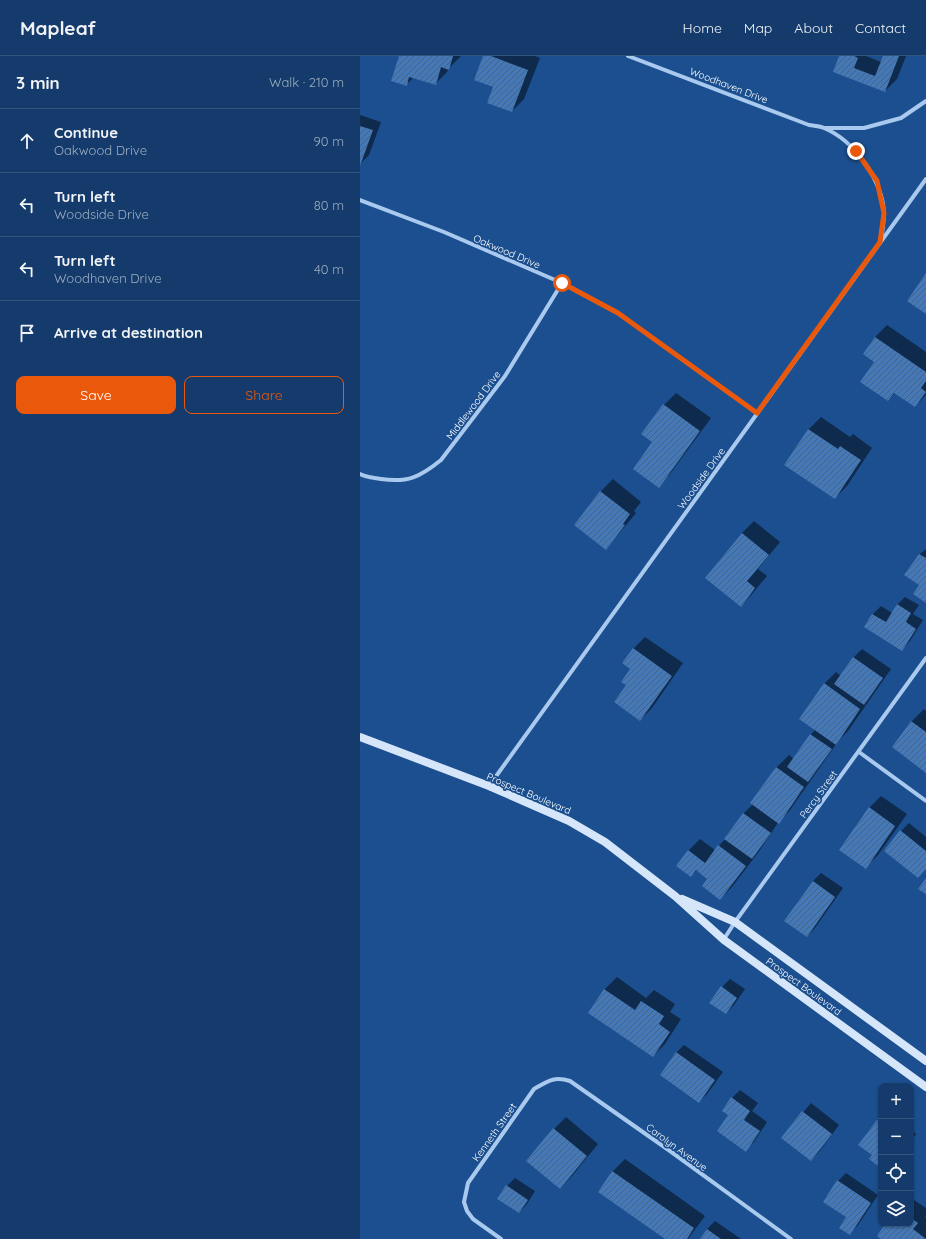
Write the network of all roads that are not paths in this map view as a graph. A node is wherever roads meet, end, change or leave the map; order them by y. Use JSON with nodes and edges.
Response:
{"nodes":[{"id":1,"x":628,"y":56,"type":"edge"},
{"id":2,"x":926,"y":101,"type":"edge"},
{"id":3,"x":824,"y":128,"type":"junction"},
{"id":4,"x":926,"y":179,"type":"edge"},
{"id":5,"x":360,"y":200,"type":"edge"},
{"id":6,"x":880,"y":242,"type":"junction"},
{"id":7,"x":562,"y":283,"type":"junction"},
{"id":8,"x":757,"y":413,"type":"junction"},
{"id":9,"x":360,"y":474,"type":"edge"},
{"id":10,"x":926,"y":658,"type":"edge"},
{"id":11,"x":360,"y":738,"type":"edge"},
{"id":12,"x":859,"y":752,"type":"junction"},
{"id":13,"x":489,"y":786,"type":"junction"},
{"id":14,"x":926,"y":801,"type":"edge"},
{"id":15,"x":676,"y":896,"type":"junction"},
{"id":16,"x":735,"y":922,"type":"junction"},
{"id":17,"x":724,"y":940,"type":"junction"},
{"id":18,"x":926,"y":1061,"type":"edge"},
{"id":19,"x":550,"y":1080,"type":"joint"},
{"id":20,"x":926,"y":1087,"type":"edge"},
{"id":21,"x":501,"y":1239,"type":"edge"},
{"id":22,"x":791,"y":1239,"type":"edge"}],
"edges":[{"from":1,"to":3,"type":"street","name":"Woodhaven Drive"},
{"from":2,"to":3,"type":"street","name":"Woodhaven Drive"},
{"from":3,"to":6,"type":"street","name":"Woodhaven Drive"},
{"from":4,"to":6,"type":"street","name":"Woodside Drive"},
{"from":5,"to":7,"type":"street","name":"Oakwood Drive"},
{"from":6,"to":8,"type":"street","name":"Woodside Drive"},
{"from":7,"to":8,"type":"street","name":"Oakwood Drive"},
{"from":7,"to":9,"type":"street","name":"Middlewood Drive"},
{"from":8,"to":13,"type":"street","name":"Woodside Drive"},
{"from":10,"to":12,"type":"street","name":"Percy Street"},
{"from":11,"to":13,"type":"main road","name":"Prospect Boulevard"},
{"from":12,"to":14,"type":"street"},
{"from":12,"to":16,"type":"street","name":"Percy Street"},
{"from":13,"to":15,"type":"main road","name":"Prospect Boulevard"},
{"from":15,"to":16,"type":"main road","name":"Prospect Boulevard"},
{"from":15,"to":17,"type":"main road","name":"Prospect Boulevard"},
{"from":16,"to":17,"type":"street","name":"Percy Street"},
{"from":16,"to":18,"type":"main road","name":"Prospect Boulevard"},
{"from":17,"to":20,"type":"main road","name":"Prospect Boulevard"},
{"from":19,"to":21,"type":"street","name":"Kenneth Street"},
{"from":19,"to":22,"type":"street","name":"Carolyn Avenue"}]}
